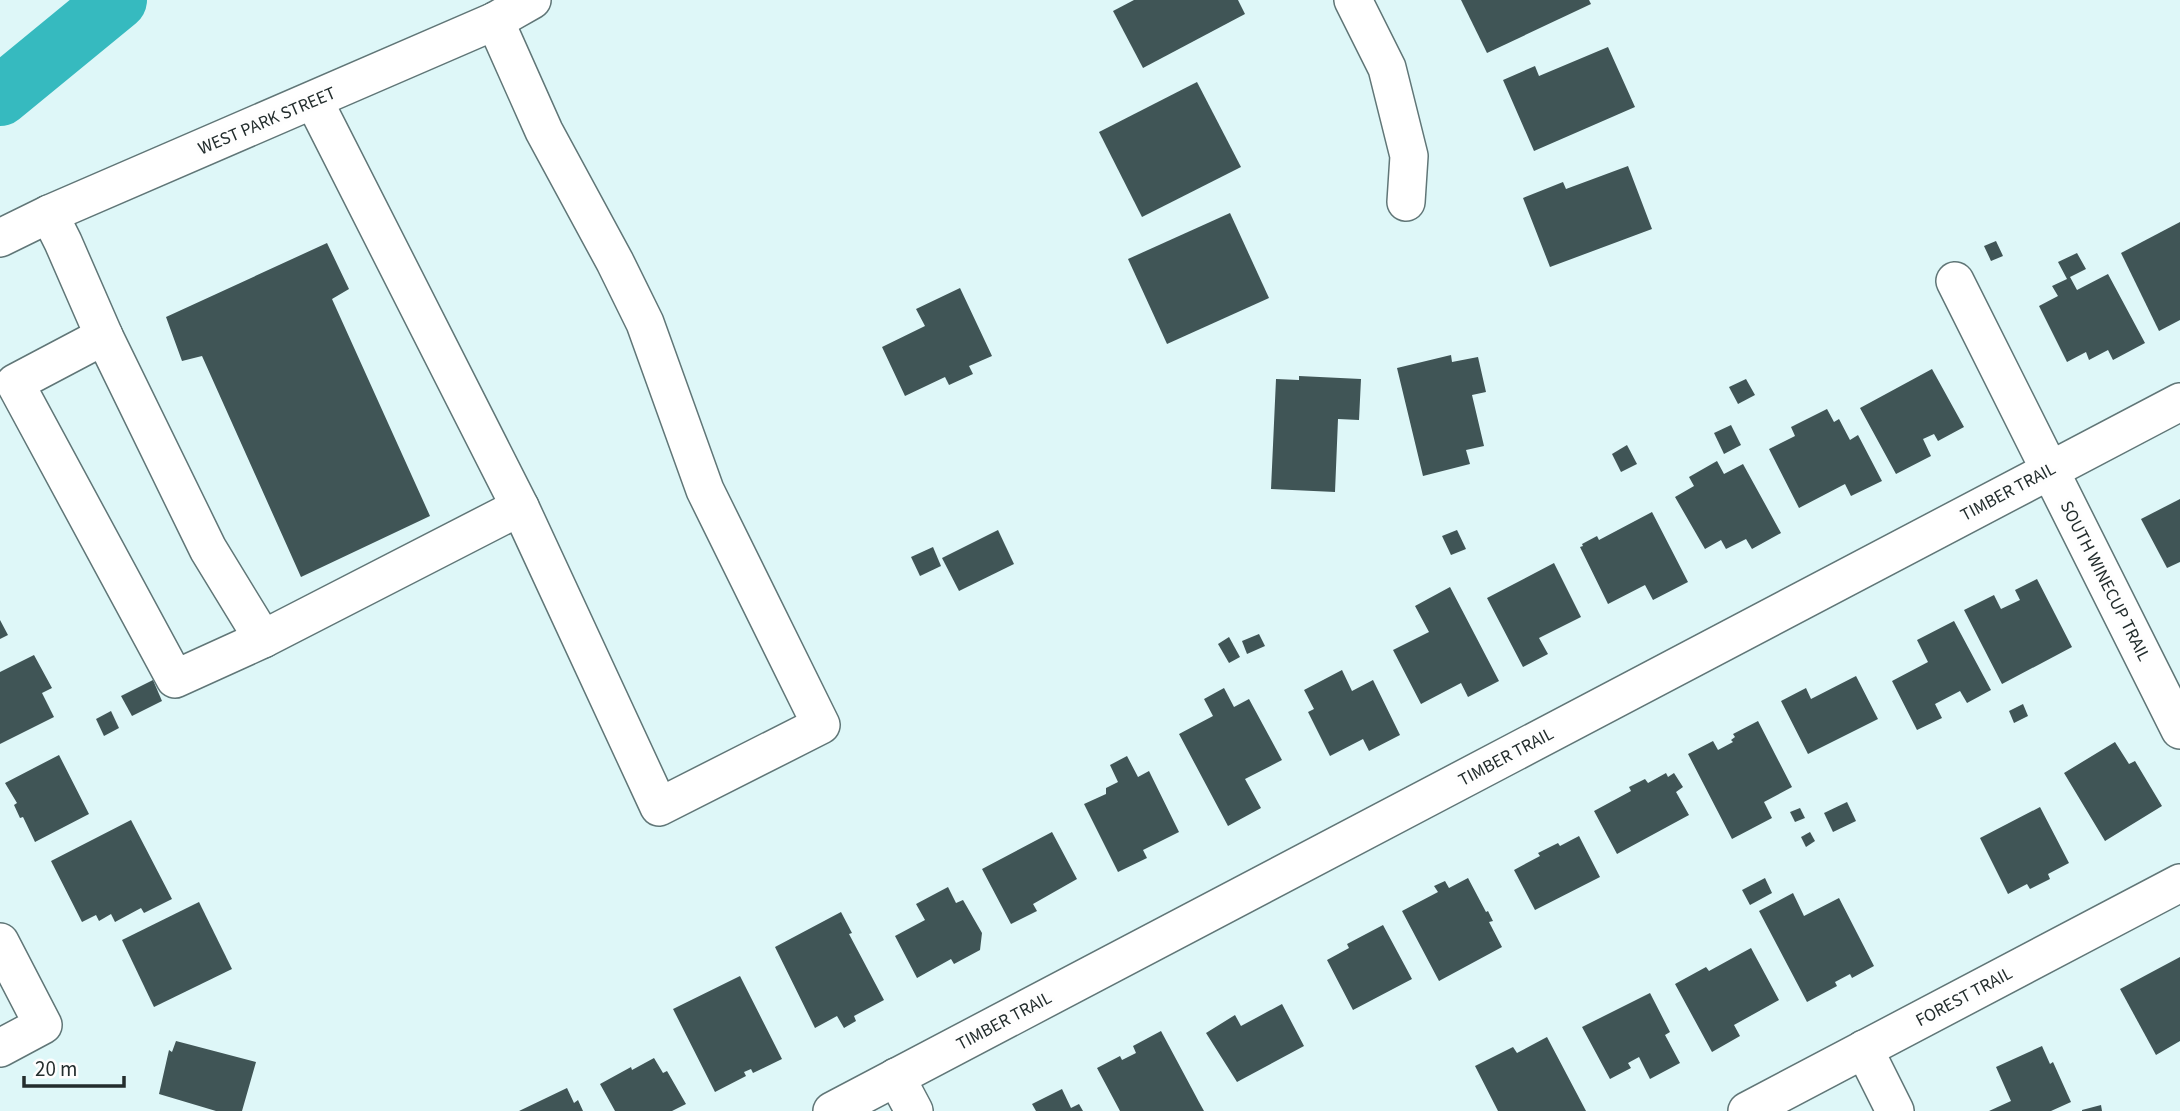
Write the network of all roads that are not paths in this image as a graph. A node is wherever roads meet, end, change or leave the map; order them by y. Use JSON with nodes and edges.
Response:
{"nodes":[{"id":1,"x":532,"y":0,"type":"edge"},
{"id":2,"x":1353,"y":0,"type":"edge"},
{"id":3,"x":495,"y":21,"type":"junction"},
{"id":4,"x":314,"y":101,"type":"junction"},
{"id":5,"x":1406,"y":202,"type":"dead end"},
{"id":6,"x":49,"y":214,"type":"junction"},
{"id":7,"x":0,"y":238,"type":"edge"},
{"id":8,"x":1955,"y":281,"type":"dead end"},
{"id":9,"x":104,"y":336,"type":"junction"},
{"id":10,"x":2180,"y":402,"type":"edge"},
{"id":11,"x":2049,"y":471,"type":"junction"},
{"id":12,"x":520,"y":507,"type":"junction"},
{"id":13,"x":263,"y":639,"type":"junction"},
{"id":14,"x":2180,"y":730,"type":"edge"},
{"id":15,"x":2180,"y":883,"type":"edge"},
{"id":16,"x":0,"y":942,"type":"edge"},
{"id":17,"x":0,"y":1048,"type":"edge"},
{"id":18,"x":1864,"y":1049,"type":"junction"},
{"id":19,"x":896,"y":1077,"type":"junction"},
{"id":20,"x":832,"y":1111,"type":"edge"},
{"id":21,"x":914,"y":1111,"type":"edge"},
{"id":22,"x":1747,"y":1111,"type":"edge"},
{"id":23,"x":1895,"y":1111,"type":"edge"}],
"edges":[{"from":1,"to":3,"type":"street","name":"WEST PARK STREET"},
{"from":2,"to":5,"type":"street"},
{"from":3,"to":4,"type":"street","name":"WEST PARK STREET"},
{"from":3,"to":12,"type":"street"},
{"from":4,"to":6,"type":"street","name":"WEST PARK STREET"},
{"from":4,"to":12,"type":"street"},
{"from":6,"to":7,"type":"street","name":"WEST PARK STREET"},
{"from":6,"to":9,"type":"street"},
{"from":8,"to":11,"type":"street","name":"SOUTH WINECUP TRAIL"},
{"from":9,"to":13,"type":"street"},
{"from":9,"to":13,"type":"street"},
{"from":10,"to":11,"type":"street","name":"TIMBER TRAIL"},
{"from":11,"to":14,"type":"street","name":"SOUTH WINECUP TRAIL"},
{"from":11,"to":19,"type":"street","name":"TIMBER TRAIL"},
{"from":12,"to":13,"type":"street"},
{"from":15,"to":18,"type":"street","name":"FOREST TRAIL"},
{"from":16,"to":17,"type":"street"},
{"from":18,"to":22,"type":"street","name":"FOREST TRAIL"},
{"from":18,"to":23,"type":"street"},
{"from":19,"to":20,"type":"street","name":"TIMBER TRAIL"},
{"from":19,"to":21,"type":"street"}]}
